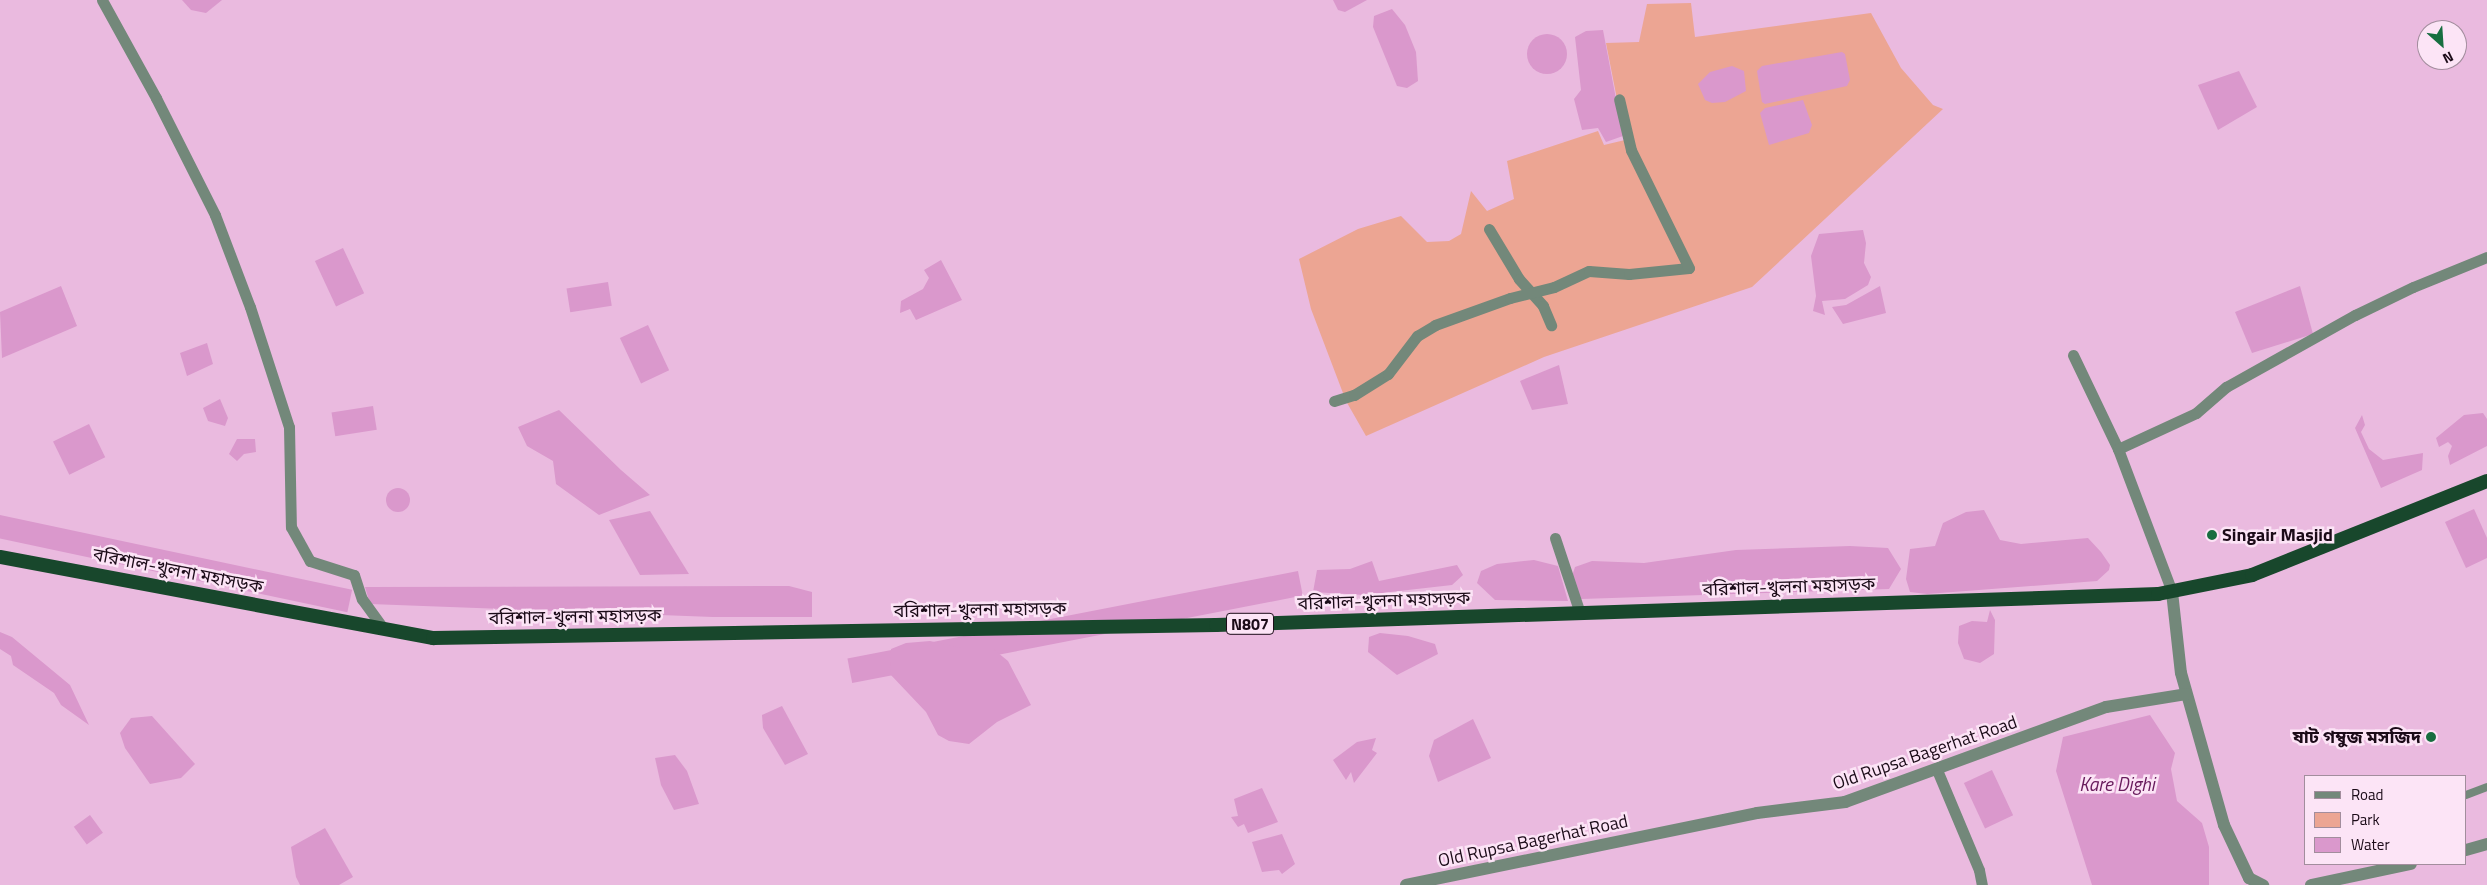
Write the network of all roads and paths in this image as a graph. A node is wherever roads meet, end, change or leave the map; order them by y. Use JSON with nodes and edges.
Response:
{"nodes":[{"id":1,"x":102,"y":0,"type":"edge"},
{"id":2,"x":1619,"y":99,"type":"dead end"},
{"id":3,"x":1489,"y":229,"type":"dead end"},
{"id":4,"x":2487,"y":257,"type":"edge"},
{"id":5,"x":1531,"y":294,"type":"junction"},
{"id":6,"x":1551,"y":325,"type":"dead end"},
{"id":7,"x":2073,"y":355,"type":"dead end"},
{"id":8,"x":1334,"y":401,"type":"dead end"},
{"id":9,"x":2118,"y":449,"type":"junction"},
{"id":10,"x":2487,"y":481,"type":"edge"},
{"id":11,"x":1555,"y":538,"type":"dead end"},
{"id":12,"x":0,"y":557,"type":"edge"},
{"id":13,"x":2172,"y":592,"type":"junction"},
{"id":14,"x":1579,"y":610,"type":"junction"},
{"id":15,"x":384,"y":629,"type":"junction"},
{"id":16,"x":2186,"y":694,"type":"junction"},
{"id":17,"x":1937,"y":770,"type":"junction"},
{"id":18,"x":2487,"y":787,"type":"edge"},
{"id":19,"x":2467,"y":795,"type":"edge"},
{"id":20,"x":2487,"y":844,"type":"edge"},
{"id":21,"x":2467,"y":850,"type":"edge"},
{"id":22,"x":2406,"y":865,"type":"edge"},
{"id":23,"x":1406,"y":885,"type":"edge"},
{"id":24,"x":1982,"y":885,"type":"edge"},
{"id":25,"x":2263,"y":885,"type":"edge"},
{"id":26,"x":2312,"y":885,"type":"edge"}],
"edges":[{"from":1,"to":15,"type":"street"},
{"from":2,"to":5,"type":"street"},
{"from":3,"to":5,"type":"street"},
{"from":4,"to":9,"type":"street"},
{"from":5,"to":6,"type":"street"},
{"from":5,"to":8,"type":"street"},
{"from":7,"to":9,"type":"street"},
{"from":9,"to":13,"type":"street"},
{"from":10,"to":13,"type":"highway","name":"বরিশাল-খুলনা মহাসড়ক","number":"N807"},
{"from":11,"to":14,"type":"street"},
{"from":12,"to":15,"type":"highway","name":"বরিশাল-খুলনা মহাসড়ক","number":"N807"},
{"from":13,"to":14,"type":"highway","name":"বরিশাল-খুলনা মহাসড়ক","number":"N807"},
{"from":13,"to":16,"type":"street"},
{"from":14,"to":15,"type":"highway","name":"বরিশাল-খুলনা মহাসড়ক","number":"N807"},
{"from":16,"to":17,"type":"street","name":"Old Rupsa Bagerhat Road"},
{"from":16,"to":25,"type":"street"},
{"from":17,"to":23,"type":"street","name":"Old Rupsa Bagerhat Road"},
{"from":17,"to":24,"type":"street"},
{"from":18,"to":19,"type":"street"},
{"from":20,"to":21,"type":"street"},
{"from":22,"to":26,"type":"street"}]}
